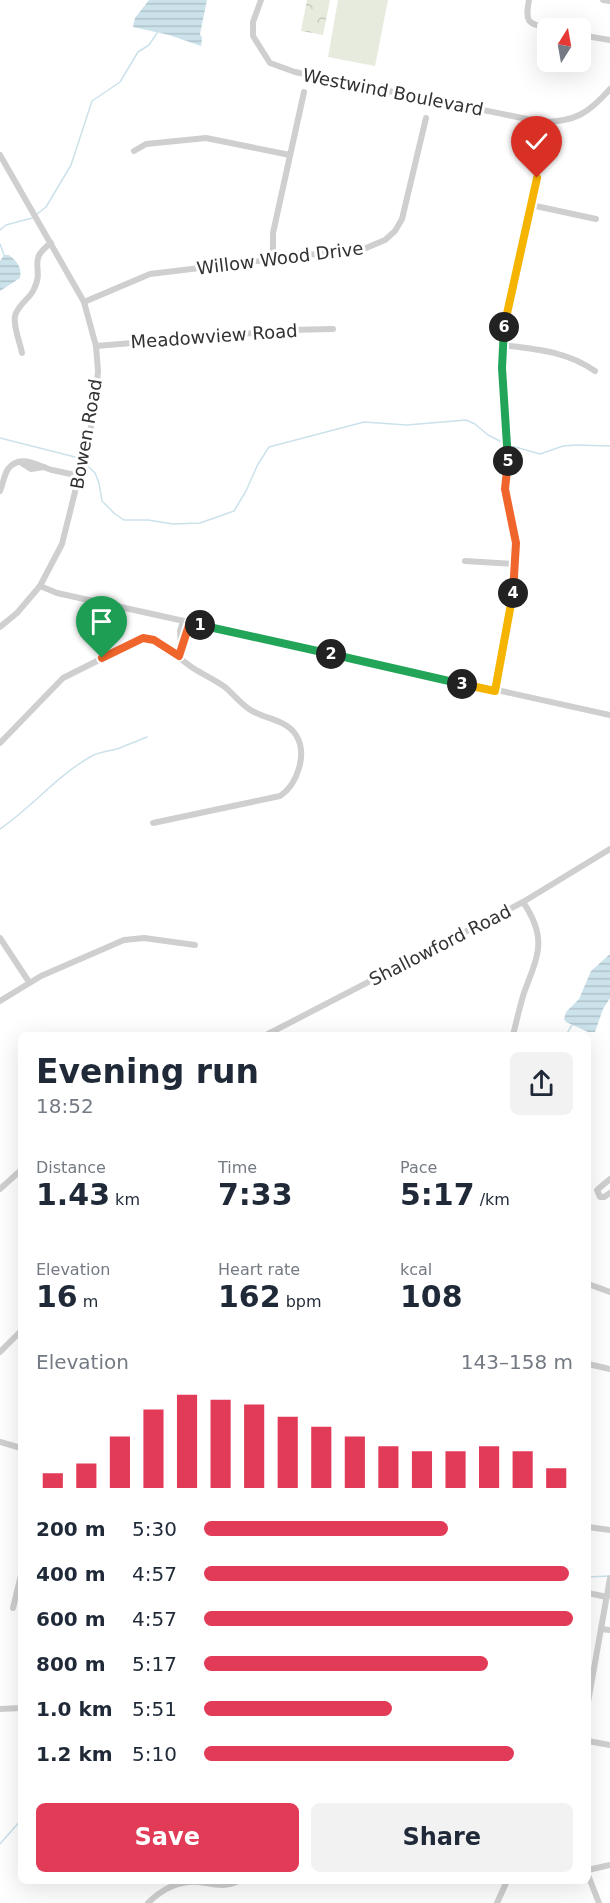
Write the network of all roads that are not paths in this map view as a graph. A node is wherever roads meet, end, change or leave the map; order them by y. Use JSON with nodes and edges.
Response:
{"nodes":[{"id":1,"x":261,"y":0,"type":"edge"},
{"id":2,"x":529,"y":0,"type":"edge"},
{"id":3,"x":603,"y":0,"type":"edge"},
{"id":4,"x":610,"y":1,"type":"edge"},
{"id":5,"x":537,"y":26,"type":"edge"},
{"id":6,"x":591,"y":37,"type":"edge"},
{"id":7,"x":610,"y":40,"type":"edge"},
{"id":8,"x":610,"y":89,"type":"edge"},
{"id":9,"x":304,"y":92,"type":"dead end"},
{"id":10,"x":426,"y":118,"type":"dead end"},
{"id":11,"x":134,"y":151,"type":"dead end"},
{"id":12,"x":542,"y":153,"type":"dead end"},
{"id":13,"x":290,"y":155,"type":"junction"},
{"id":14,"x":1,"y":160,"type":"edge"},
{"id":15,"x":531,"y":205,"type":"junction"},
{"id":16,"x":596,"y":219,"type":"dead end"},
{"id":17,"x":51,"y":243,"type":"junction"},
{"id":18,"x":273,"y":260,"type":"junction"},
{"id":19,"x":84,"y":302,"type":"junction"},
{"id":20,"x":333,"y":329,"type":"dead end"},
{"id":21,"x":502,"y":345,"type":"junction"},
{"id":22,"x":96,"y":346,"type":"junction"},
{"id":23,"x":22,"y":353,"type":"dead end"},
{"id":24,"x":595,"y":371,"type":"dead end"},
{"id":25,"x":80,"y":476,"type":"junction"},
{"id":26,"x":0,"y":491,"type":"edge"},
{"id":27,"x":465,"y":561,"type":"dead end"},
{"id":28,"x":516,"y":564,"type":"junction"},
{"id":29,"x":40,"y":586,"type":"junction"},
{"id":30,"x":183,"y":621,"type":"junction"},
{"id":31,"x":190,"y":622,"type":"junction"},
{"id":32,"x":0,"y":627,"type":"edge"},
{"id":33,"x":181,"y":647,"type":"junction"},
{"id":34,"x":179,"y":656,"type":"junction"},
{"id":35,"x":495,"y":691,"type":"junction"},
{"id":36,"x":610,"y":715,"type":"edge"},
{"id":37,"x":0,"y":743,"type":"edge"},
{"id":38,"x":153,"y":823,"type":"dead end"},
{"id":39,"x":610,"y":849,"type":"edge"},
{"id":40,"x":523,"y":902,"type":"junction"},
{"id":41,"x":0,"y":938,"type":"edge"},
{"id":42,"x":195,"y":945,"type":"dead end"},
{"id":43,"x":29,"y":982,"type":"junction"},
{"id":44,"x":0,"y":1001,"type":"edge"},
{"id":45,"x":272,"y":1032,"type":"edge"},
{"id":46,"x":514,"y":1032,"type":"edge"},
{"id":47,"x":18,"y":1173,"type":"edge"},
{"id":48,"x":610,"y":1179,"type":"edge"},
{"id":49,"x":0,"y":1190,"type":"edge"},
{"id":50,"x":610,"y":1193,"type":"edge"},
{"id":51,"x":591,"y":1285,"type":"edge"},
{"id":52,"x":610,"y":1292,"type":"edge"},
{"id":53,"x":18,"y":1334,"type":"edge"},
{"id":54,"x":0,"y":1352,"type":"edge"},
{"id":55,"x":591,"y":1365,"type":"edge"},
{"id":56,"x":610,"y":1369,"type":"edge"},
{"id":57,"x":0,"y":1442,"type":"edge"},
{"id":58,"x":18,"y":1447,"type":"edge"},
{"id":59,"x":591,"y":1527,"type":"edge"},
{"id":60,"x":610,"y":1530,"type":"edge"},
{"id":61,"x":610,"y":1578,"type":"edge"},
{"id":62,"x":18,"y":1589,"type":"edge"},
{"id":63,"x":591,"y":1593,"type":"edge"},
{"id":64,"x":607,"y":1596,"type":"junction"},
{"id":65,"x":14,"y":1608,"type":"dead end"},
{"id":66,"x":601,"y":1629,"type":"junction"},
{"id":67,"x":610,"y":1630,"type":"edge"},
{"id":68,"x":591,"y":1685,"type":"edge"},
{"id":69,"x":0,"y":1708,"type":"edge"},
{"id":70,"x":18,"y":1708,"type":"edge"},
{"id":71,"x":591,"y":1742,"type":"edge"},
{"id":72,"x":610,"y":1745,"type":"edge"},
{"id":73,"x":610,"y":1865,"type":"edge"},
{"id":74,"x":591,"y":1869,"type":"edge"},
{"id":75,"x":591,"y":1883,"type":"edge"},
{"id":76,"x":174,"y":1884,"type":"edge"},
{"id":77,"x":506,"y":1884,"type":"edge"},
{"id":78,"x":148,"y":1903,"type":"edge"},
{"id":79,"x":497,"y":1903,"type":"edge"},
{"id":80,"x":599,"y":1903,"type":"edge"}],
"edges":[{"from":1,"to":8,"type":"street","name":"Westwind Boulevard"},
{"from":2,"to":5,"type":"street"},
{"from":3,"to":4,"type":"street"},
{"from":6,"to":7,"type":"street"},
{"from":9,"to":13,"type":"street"},
{"from":10,"to":18,"type":"street","name":"Willow Wood Drive"},
{"from":11,"to":13,"type":"street"},
{"from":12,"to":15,"type":"street"},
{"from":13,"to":18,"type":"street"},
{"from":14,"to":17,"type":"street","name":"Bowen Road"},
{"from":15,"to":16,"type":"street"},
{"from":15,"to":21,"type":"street"},
{"from":17,"to":19,"type":"street","name":"Bowen Road"},
{"from":17,"to":23,"type":"street"},
{"from":18,"to":19,"type":"street","name":"Willow Wood Drive"},
{"from":19,"to":22,"type":"street","name":"Bowen Road"},
{"from":20,"to":22,"type":"street","name":"Meadowview Road"},
{"from":21,"to":24,"type":"street"},
{"from":21,"to":28,"type":"street"},
{"from":22,"to":25,"type":"street","name":"Bowen Road"},
{"from":25,"to":26,"type":"street"},
{"from":25,"to":29,"type":"street","name":"Bowen Road"},
{"from":27,"to":28,"type":"street"},
{"from":28,"to":35,"type":"street"},
{"from":29,"to":30,"type":"street"},
{"from":29,"to":32,"type":"street","name":"Bowen Road"},
{"from":30,"to":31,"type":"street"},
{"from":30,"to":33,"type":"street"},
{"from":31,"to":33,"type":"street"},
{"from":31,"to":35,"type":"street"},
{"from":33,"to":34,"type":"street"},
{"from":34,"to":37,"type":"street"},
{"from":34,"to":38,"type":"street"},
{"from":35,"to":36,"type":"street"},
{"from":39,"to":40,"type":"street","name":"Shallowford Road"},
{"from":40,"to":45,"type":"street","name":"Shallowford Road"},
{"from":40,"to":46,"type":"street"},
{"from":41,"to":43,"type":"street"},
{"from":42,"to":43,"type":"street"},
{"from":43,"to":44,"type":"street"},
{"from":47,"to":49,"type":"street"},
{"from":48,"to":50,"type":"street"},
{"from":51,"to":52,"type":"street"},
{"from":53,"to":54,"type":"street"},
{"from":55,"to":56,"type":"street"},
{"from":57,"to":58,"type":"street"},
{"from":59,"to":60,"type":"street"},
{"from":61,"to":64,"type":"street"},
{"from":62,"to":65,"type":"street"},
{"from":63,"to":64,"type":"street"},
{"from":64,"to":66,"type":"street"},
{"from":66,"to":67,"type":"street"},
{"from":66,"to":68,"type":"street"},
{"from":69,"to":70,"type":"street"},
{"from":71,"to":72,"type":"street"},
{"from":73,"to":74,"type":"street"},
{"from":75,"to":80,"type":"street"},
{"from":76,"to":78,"type":"street"},
{"from":77,"to":79,"type":"street"}]}
